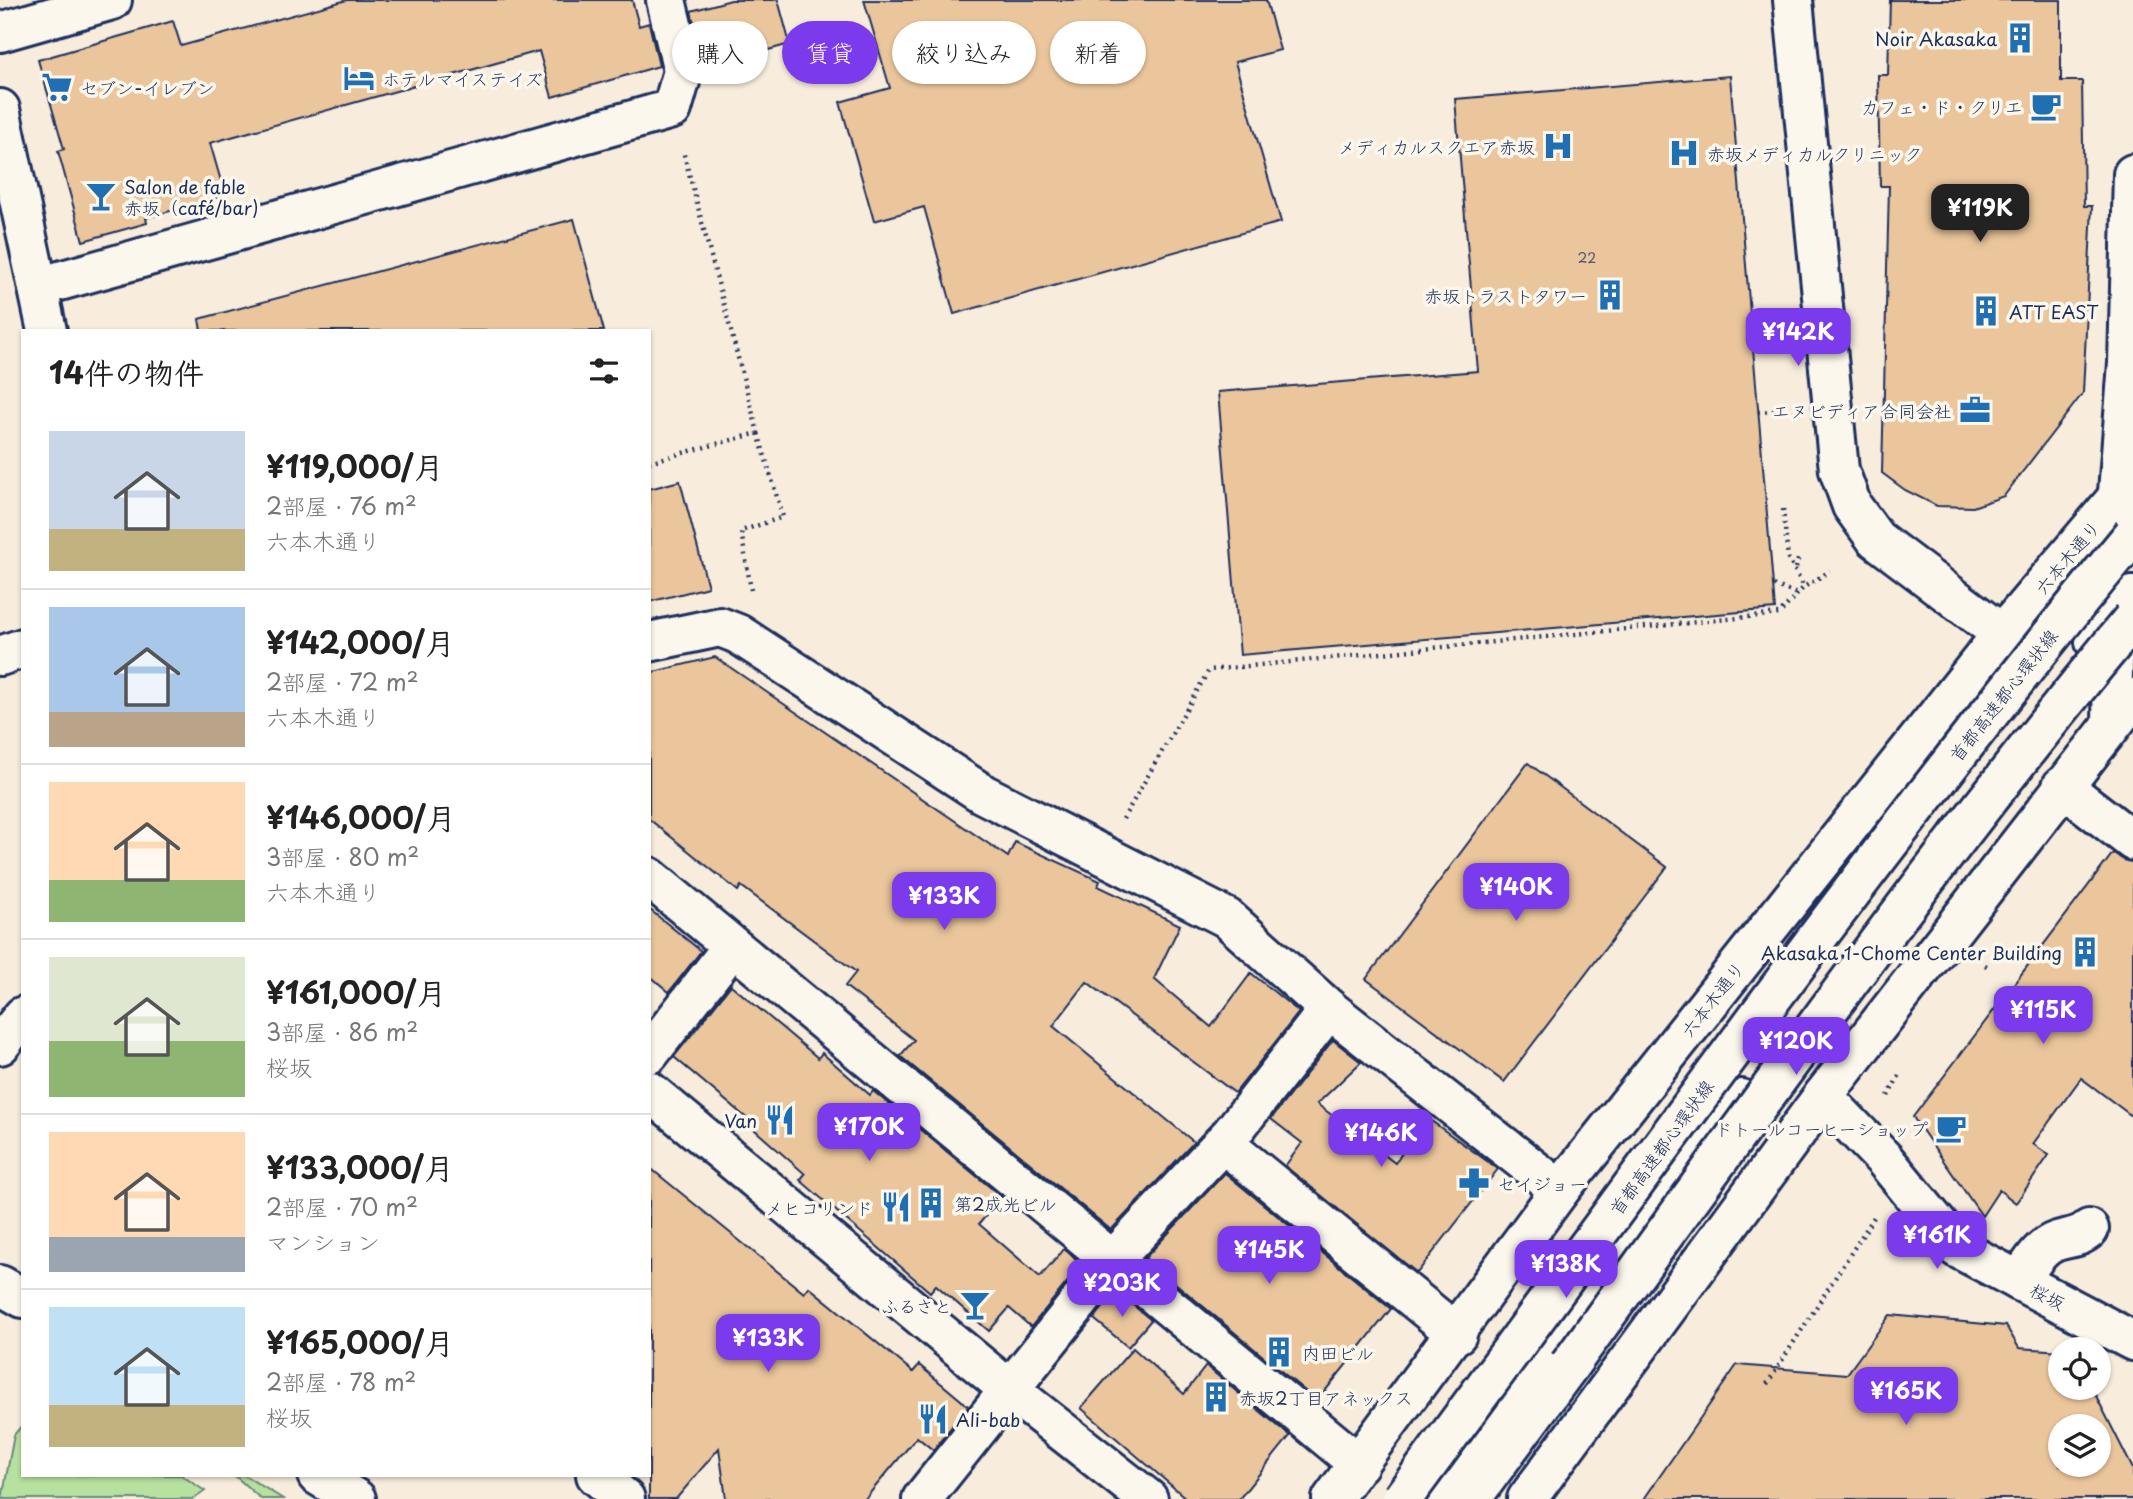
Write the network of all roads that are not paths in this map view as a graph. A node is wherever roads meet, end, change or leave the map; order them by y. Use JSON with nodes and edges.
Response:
{"nodes":[{"id":1,"x":112,"y":0,"type":"edge"},
{"id":2,"x":666,"y":0,"type":"edge"},
{"id":3,"x":1793,"y":0,"type":"edge"},
{"id":4,"x":0,"y":32,"type":"edge"},
{"id":5,"x":0,"y":108,"type":"edge"},
{"id":6,"x":2133,"y":174,"type":"edge"},
{"id":7,"x":2132,"y":248,"type":"edge"},
{"id":8,"x":38,"y":286,"type":"junction"},
{"id":9,"x":47,"y":329,"type":"edge"},
{"id":10,"x":2125,"y":488,"type":"edge"},
{"id":11,"x":2133,"y":535,"type":"edge"},
{"id":12,"x":2127,"y":611,"type":"edge"},
{"id":13,"x":2002,"y":634,"type":"junction"},
{"id":14,"x":651,"y":642,"type":"edge"},
{"id":15,"x":21,"y":649,"type":"edge"},
{"id":16,"x":0,"y":656,"type":"edge"},
{"id":17,"x":2123,"y":710,"type":"edge"},
{"id":18,"x":2062,"y":786,"type":"junction"},
{"id":19,"x":2133,"y":841,"type":"edge"},
{"id":20,"x":651,"y":879,"type":"edge"},
{"id":21,"x":732,"y":947,"type":"junction"},
{"id":22,"x":1329,"y":1009,"type":"junction"},
{"id":23,"x":21,"y":1019,"type":"edge"},
{"id":24,"x":0,"y":1045,"type":"edge"},
{"id":25,"x":651,"y":1051,"type":"edge"},
{"id":26,"x":651,"y":1093,"type":"edge"},
{"id":27,"x":1823,"y":1096,"type":"junction"},
{"id":28,"x":1223,"y":1143,"type":"junction"},
{"id":29,"x":1560,"y":1190,"type":"junction"},
{"id":30,"x":1751,"y":1193,"type":"junction"},
{"id":31,"x":2089,"y":1229,"type":"dead end"},
{"id":32,"x":1113,"y":1260,"type":"junction"},
{"id":33,"x":2019,"y":1281,"type":"junction"},
{"id":34,"x":0,"y":1285,"type":"edge"},
{"id":35,"x":21,"y":1297,"type":"edge"},
{"id":36,"x":1457,"y":1334,"type":"junction"},
{"id":37,"x":2133,"y":1341,"type":"edge"},
{"id":38,"x":1011,"y":1391,"type":"junction"},
{"id":39,"x":1359,"y":1464,"type":"junction"},
{"id":40,"x":320,"y":1477,"type":"edge"},
{"id":41,"x":598,"y":1477,"type":"edge"},
{"id":42,"x":356,"y":1499,"type":"edge"},
{"id":43,"x":625,"y":1499,"type":"edge"},
{"id":44,"x":922,"y":1499,"type":"edge"},
{"id":45,"x":1148,"y":1499,"type":"edge"},
{"id":46,"x":1332,"y":1499,"type":"edge"},
{"id":47,"x":1402,"y":1499,"type":"edge"},
{"id":48,"x":1432,"y":1499,"type":"edge"},
{"id":49,"x":1454,"y":1499,"type":"edge"},
{"id":50,"x":1471,"y":1499,"type":"edge"},
{"id":51,"x":1527,"y":1499,"type":"edge"}],
"edges":[{"from":1,"to":4,"type":"main road"},
{"from":2,"to":8,"type":"main road"},
{"from":3,"to":13,"type":"main road"},
{"from":5,"to":8,"type":"main road"},
{"from":6,"to":7,"type":"main road"},
{"from":7,"to":10,"type":"main road"},
{"from":8,"to":9,"type":"main road"},
{"from":10,"to":12,"type":"main road"},
{"from":10,"to":13,"type":"main road","name":"六本木通り"},
{"from":11,"to":47,"type":"main road","name":"首都高速都心環状線","bridge":true},
{"from":12,"to":17,"type":"main road"},
{"from":12,"to":48,"type":"main road"},
{"from":12,"to":50,"type":"main road","bridge":true},
{"from":13,"to":29,"type":"main road","name":"六本木通り"},
{"from":14,"to":22,"type":"main road"},
{"from":15,"to":16,"type":"main road"},
{"from":17,"to":18,"type":"main road"},
{"from":18,"to":19,"type":"main road"},
{"from":18,"to":27,"type":"main road"},
{"from":20,"to":21,"type":"main road"},
{"from":21,"to":25,"type":"main road"},
{"from":21,"to":32,"type":"main road"},
{"from":22,"to":28,"type":"main road"},
{"from":22,"to":29,"type":"main road"},
{"from":23,"to":24,"type":"main road"},
{"from":26,"to":38,"type":"main road"},
{"from":27,"to":30,"type":"main road"},
{"from":27,"to":33,"type":"main road","name":"桜坂"},
{"from":28,"to":32,"type":"main road"},
{"from":28,"to":36,"type":"main road"},
{"from":29,"to":36,"type":"main road","name":"六本木通り"},
{"from":30,"to":49,"type":"main road"},
{"from":30,"to":51,"type":"main road"},
{"from":31,"to":33,"type":"main road"},
{"from":32,"to":38,"type":"main road"},
{"from":32,"to":39,"type":"main road"},
{"from":33,"to":37,"type":"main road","name":"桜坂"},
{"from":34,"to":35,"type":"main road"},
{"from":36,"to":39,"type":"main road","name":"六本木通り"},
{"from":38,"to":44,"type":"main road"},
{"from":38,"to":45,"type":"main road"},
{"from":39,"to":46,"type":"main road","name":"六本木通り"},
{"from":40,"to":42,"type":"main road"},
{"from":41,"to":43,"type":"main road"}]}
